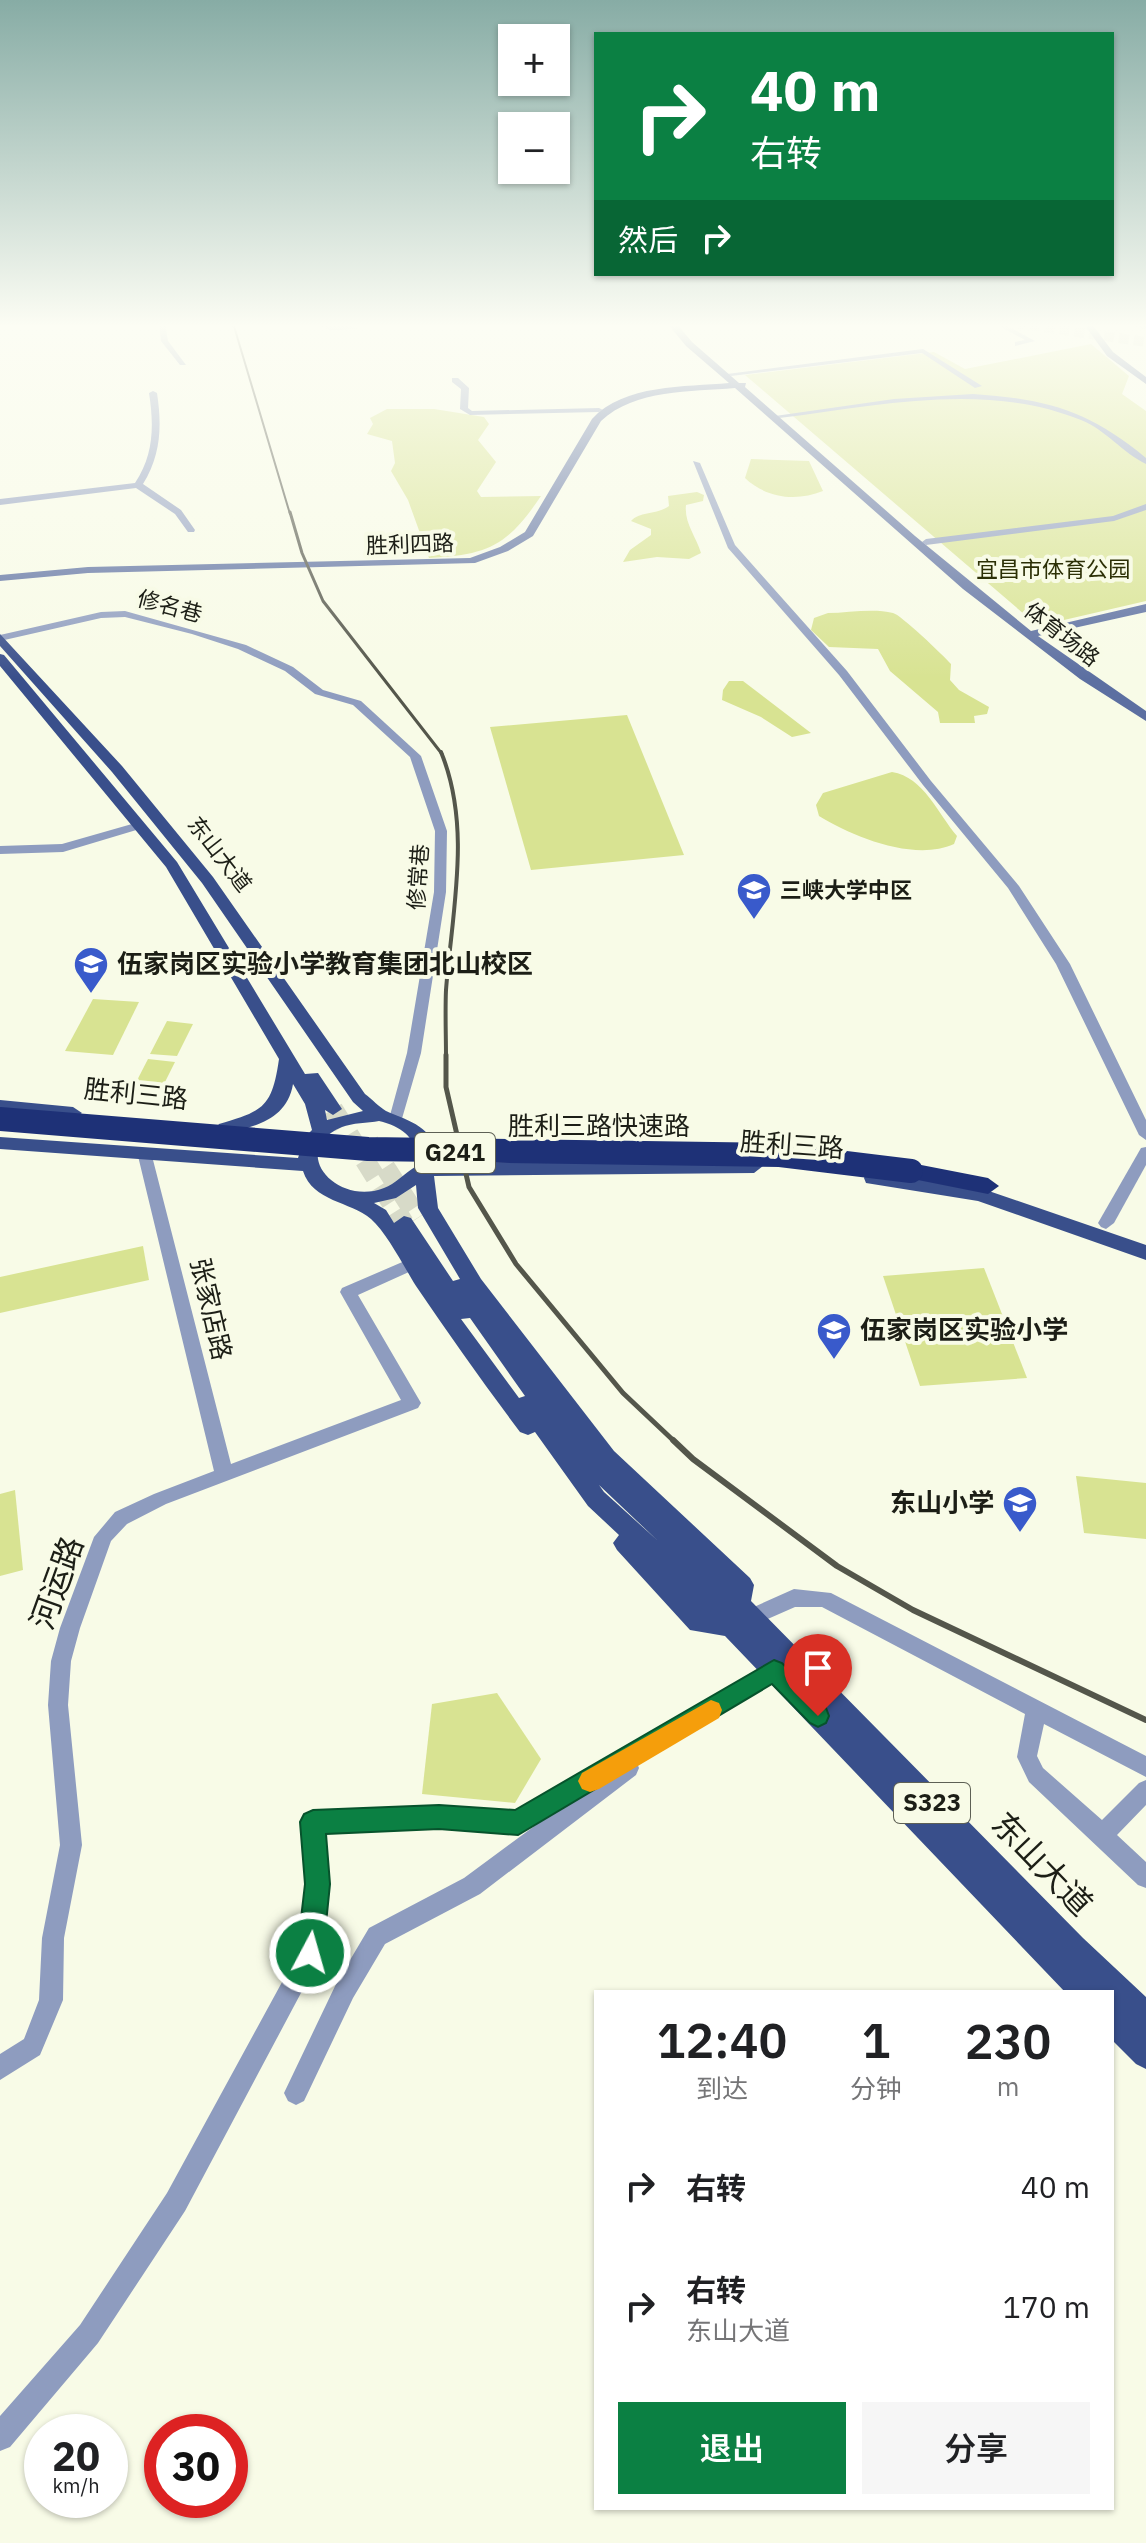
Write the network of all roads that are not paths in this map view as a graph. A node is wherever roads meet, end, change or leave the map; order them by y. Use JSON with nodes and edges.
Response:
{"nodes":[{"id":1,"x":157,"y":442,"type":"edge"},
{"id":2,"x":581,"y":442,"type":"edge"},
{"id":3,"x":586,"y":442,"type":"edge"},
{"id":4,"x":807,"y":442,"type":"edge"},
{"id":5,"x":809,"y":442,"type":"edge"},
{"id":6,"x":1118,"y":442,"type":"edge"},
{"id":7,"x":1146,"y":462,"type":"edge"},
{"id":8,"x":696,"y":463,"type":"dead end"},
{"id":9,"x":138,"y":485,"type":"junction"},
{"id":10,"x":0,"y":502,"type":"edge"},
{"id":11,"x":1146,"y":507,"type":"edge"},
{"id":12,"x":191,"y":530,"type":"dead end"},
{"id":13,"x":926,"y":542,"type":"junction"},
{"id":14,"x":2,"y":576,"type":"edge"},
{"id":15,"x":1146,"y":608,"type":"edge"},
{"id":16,"x":1032,"y":635,"type":"junction"},
{"id":17,"x":0,"y":638,"type":"edge"},
{"id":18,"x":0,"y":658,"type":"edge"},
{"id":19,"x":319,"y":692,"type":"joint"},
{"id":20,"x":1146,"y":710,"type":"edge"},
{"id":21,"x":1146,"y":717,"type":"edge"},
{"id":22,"x":139,"y":826,"type":"junction"},
{"id":23,"x":1,"y":851,"type":"edge"},
{"id":24,"x":191,"y":860,"type":"junction"},
{"id":25,"x":172,"y":865,"type":"junction"},
{"id":26,"x":287,"y":1060,"type":"junction"},
{"id":27,"x":0,"y":1108,"type":"edge"},
{"id":28,"x":388,"y":1117,"type":"junction"},
{"id":29,"x":0,"y":1119,"type":"edge"},
{"id":30,"x":149,"y":1121,"type":"joint"},
{"id":31,"x":225,"y":1128,"type":"junction"},
{"id":32,"x":0,"y":1129,"type":"edge"},
{"id":33,"x":319,"y":1134,"type":"junction"},
{"id":34,"x":1146,"y":1135,"type":"edge"},
{"id":35,"x":0,"y":1143,"type":"edge"},
{"id":36,"x":427,"y":1146,"type":"junction"},
{"id":37,"x":1146,"y":1152,"type":"edge"},
{"id":38,"x":145,"y":1156,"type":"junction"},
{"id":39,"x":306,"y":1165,"type":"junction"},
{"id":40,"x":424,"y":1170,"type":"junction"},
{"id":41,"x":910,"y":1174,"type":"junction"},
{"id":42,"x":984,"y":1191,"type":"junction"},
{"id":43,"x":350,"y":1198,"type":"junction"},
{"id":44,"x":411,"y":1220,"type":"tunnel mouth"},
{"id":45,"x":1106,"y":1223,"type":"junction"},
{"id":46,"x":1146,"y":1239,"type":"edge"},
{"id":47,"x":1146,"y":1253,"type":"edge"},
{"id":48,"x":414,"y":1263,"type":"junction"},
{"id":49,"x":224,"y":1474,"type":"junction"},
{"id":50,"x":731,"y":1608,"type":"junction"},
{"id":51,"x":774,"y":1671,"type":"junction"},
{"id":52,"x":1036,"y":1712,"type":"junction"},
{"id":53,"x":678,"y":1731,"type":"junction"},
{"id":54,"x":1146,"y":1767,"type":"edge"},
{"id":55,"x":1146,"y":1790,"type":"edge"},
{"id":56,"x":1102,"y":1835,"type":"junction"},
{"id":57,"x":1146,"y":1877,"type":"edge"},
{"id":58,"x":1083,"y":1990,"type":"edge"},
{"id":59,"x":1146,"y":2017,"type":"edge"},
{"id":60,"x":1114,"y":2021,"type":"edge"},
{"id":61,"x":1146,"y":2054,"type":"edge"},
{"id":62,"x":0,"y":2068,"type":"edge"},
{"id":63,"x":296,"y":2093,"type":"dead end"},
{"id":64,"x":0,"y":2437,"type":"edge"}],
"edges":[{"from":1,"to":9,"type":"street"},
{"from":2,"to":14,"type":"main road","name":"胜利四路"},
{"from":3,"to":14,"type":"main road","name":"胜利四路"},
{"from":4,"to":16,"type":"main road","name":"体育场路"},
{"from":5,"to":13,"type":"main road","name":"体育场路"},
{"from":6,"to":7,"type":"street"},
{"from":8,"to":34,"type":"street"},
{"from":9,"to":10,"type":"street"},
{"from":9,"to":12,"type":"street"},
{"from":11,"to":13,"type":"street"},
{"from":13,"to":16,"type":"main road","name":"体育场路"},
{"from":15,"to":16,"type":"main road"},
{"from":16,"to":20,"type":"main road","name":"体育场路"},
{"from":16,"to":21,"type":"main road","name":"体育场路"},
{"from":17,"to":19,"type":"street","name":"修名巷"},
{"from":17,"to":24,"type":"main road","name":"东山大道"},
{"from":18,"to":22,"type":"main road","name":"东山大道"},
{"from":19,"to":28,"type":"street","name":"修常巷"},
{"from":22,"to":23,"type":"street"},
{"from":22,"to":25,"type":"main road","name":"东山大道"},
{"from":24,"to":25,"type":"main road"},
{"from":24,"to":28,"type":"main road","name":"东山大道"},
{"from":25,"to":26,"type":"main road","name":"东山大道"},
{"from":26,"to":31,"type":"main road"},
{"from":26,"to":33,"type":"main road","name":"东山大道"},
{"from":27,"to":30,"type":"highway"},
{"from":28,"to":33,"type":"main road"},
{"from":28,"to":36,"type":"main road"},
{"from":29,"to":41,"type":"highway","name":"胜利三路快速路","number":"G241","bridge":true},
{"from":30,"to":31,"type":"main road","name":"胜利三路"},
{"from":31,"to":33,"type":"main road","name":"胜利三路"},
{"from":32,"to":41,"type":"highway","name":"胜利三路快速路","number":"G241"},
{"from":33,"to":39,"type":"main road"},
{"from":35,"to":38,"type":"main road"},
{"from":36,"to":40,"type":"main road"},
{"from":36,"to":42,"type":"main road","name":"胜利三路","number":"G241"},
{"from":37,"to":45,"type":"street"},
{"from":38,"to":39,"type":"main road"},
{"from":38,"to":49,"type":"street","name":"张家店路"},
{"from":39,"to":43,"type":"main road"},
{"from":40,"to":42,"type":"main road","name":"胜利三路","number":"G241"},
{"from":40,"to":43,"type":"main road"},
{"from":40,"to":50,"type":"main road"},
{"from":41,"to":42,"type":"highway","number":"G241"},
{"from":42,"to":45,"type":"main road","name":"胜利三路","number":"G241"},
{"from":42,"to":47,"type":"main road","name":"胜利三路","number":"G241"},
{"from":43,"to":48,"type":"main road"},
{"from":44,"to":50,"type":"main road"},
{"from":45,"to":46,"type":"main road","name":"胜利三路","number":"G241"},
{"from":48,"to":49,"type":"street","name":"河运路"},
{"from":48,"to":50,"type":"main road"},
{"from":49,"to":62,"type":"street","name":"河运路"},
{"from":50,"to":51,"type":"main road","number":"S323"},
{"from":50,"to":52,"type":"street"},
{"from":50,"to":59,"type":"main road","name":"东山大道","number":"S323"},
{"from":51,"to":53,"type":"street"},
{"from":51,"to":58,"type":"main road","number":"S323"},
{"from":52,"to":54,"type":"street"},
{"from":52,"to":56,"type":"street"},
{"from":53,"to":63,"type":"street"},
{"from":53,"to":64,"type":"street"},
{"from":55,"to":56,"type":"street"},
{"from":56,"to":57,"type":"street"},
{"from":60,"to":61,"type":"main road"}]}
